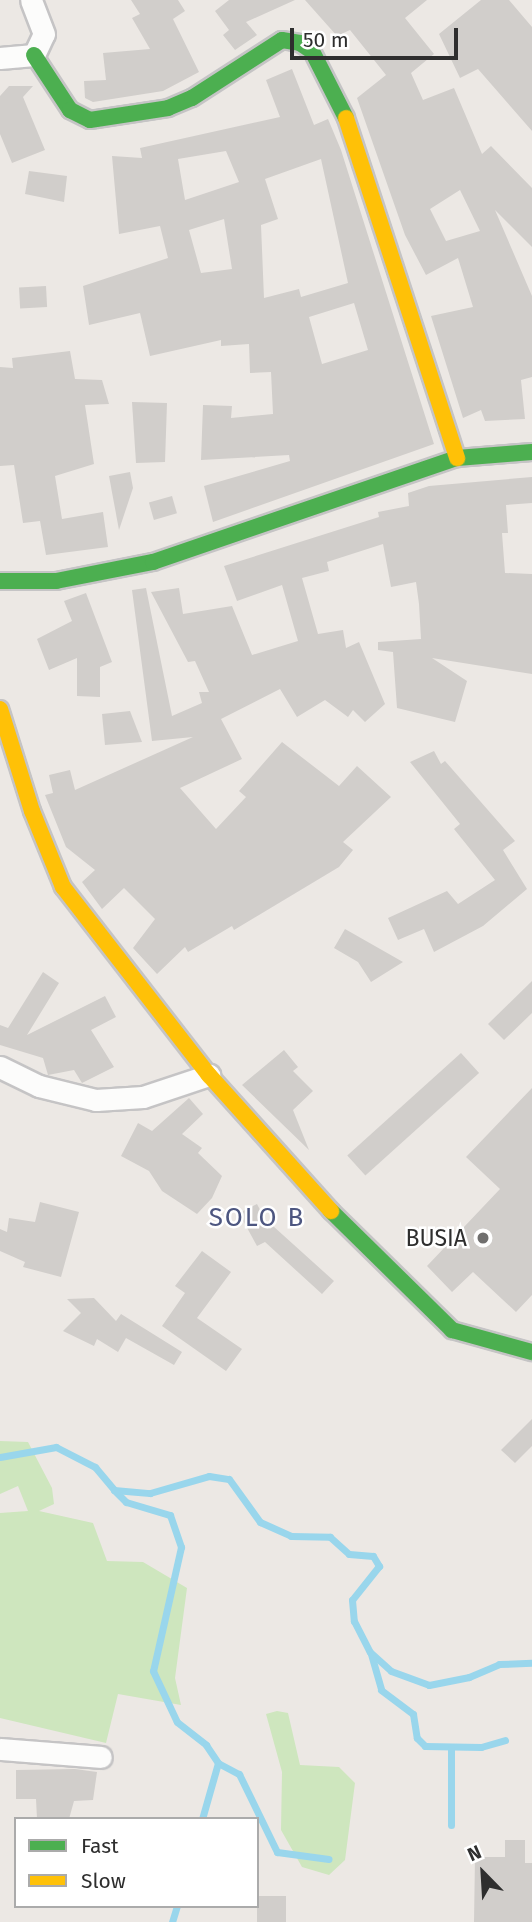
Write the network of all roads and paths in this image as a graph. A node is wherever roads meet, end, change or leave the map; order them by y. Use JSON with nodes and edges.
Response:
{"nodes":[{"id":1,"x":32,"y":0,"type":"edge"},
{"id":2,"x":34,"y":55,"type":"junction"},
{"id":3,"x":0,"y":58,"type":"edge"},
{"id":4,"x":532,"y":452,"type":"edge"},
{"id":5,"x":457,"y":458,"type":"junction"},
{"id":6,"x":0,"y":582,"type":"edge"},
{"id":7,"x":0,"y":709,"type":"edge"},
{"id":8,"x":0,"y":1068,"type":"edge"},
{"id":9,"x":209,"y":1075,"type":"junction"},
{"id":10,"x":532,"y":1352,"type":"edge"},
{"id":11,"x":0,"y":1749,"type":"edge"},
{"id":12,"x":100,"y":1757,"type":"dead end"}],
"edges":[{"from":1,"to":2,"type":"street"},
{"from":2,"to":3,"type":"street"},
{"from":2,"to":5,"type":"street"},
{"from":4,"to":5,"type":"street"},
{"from":5,"to":6,"type":"street"},
{"from":7,"to":9,"type":"street"},
{"from":8,"to":9,"type":"street"},
{"from":9,"to":10,"type":"street"},
{"from":11,"to":12,"type":"street"}]}
